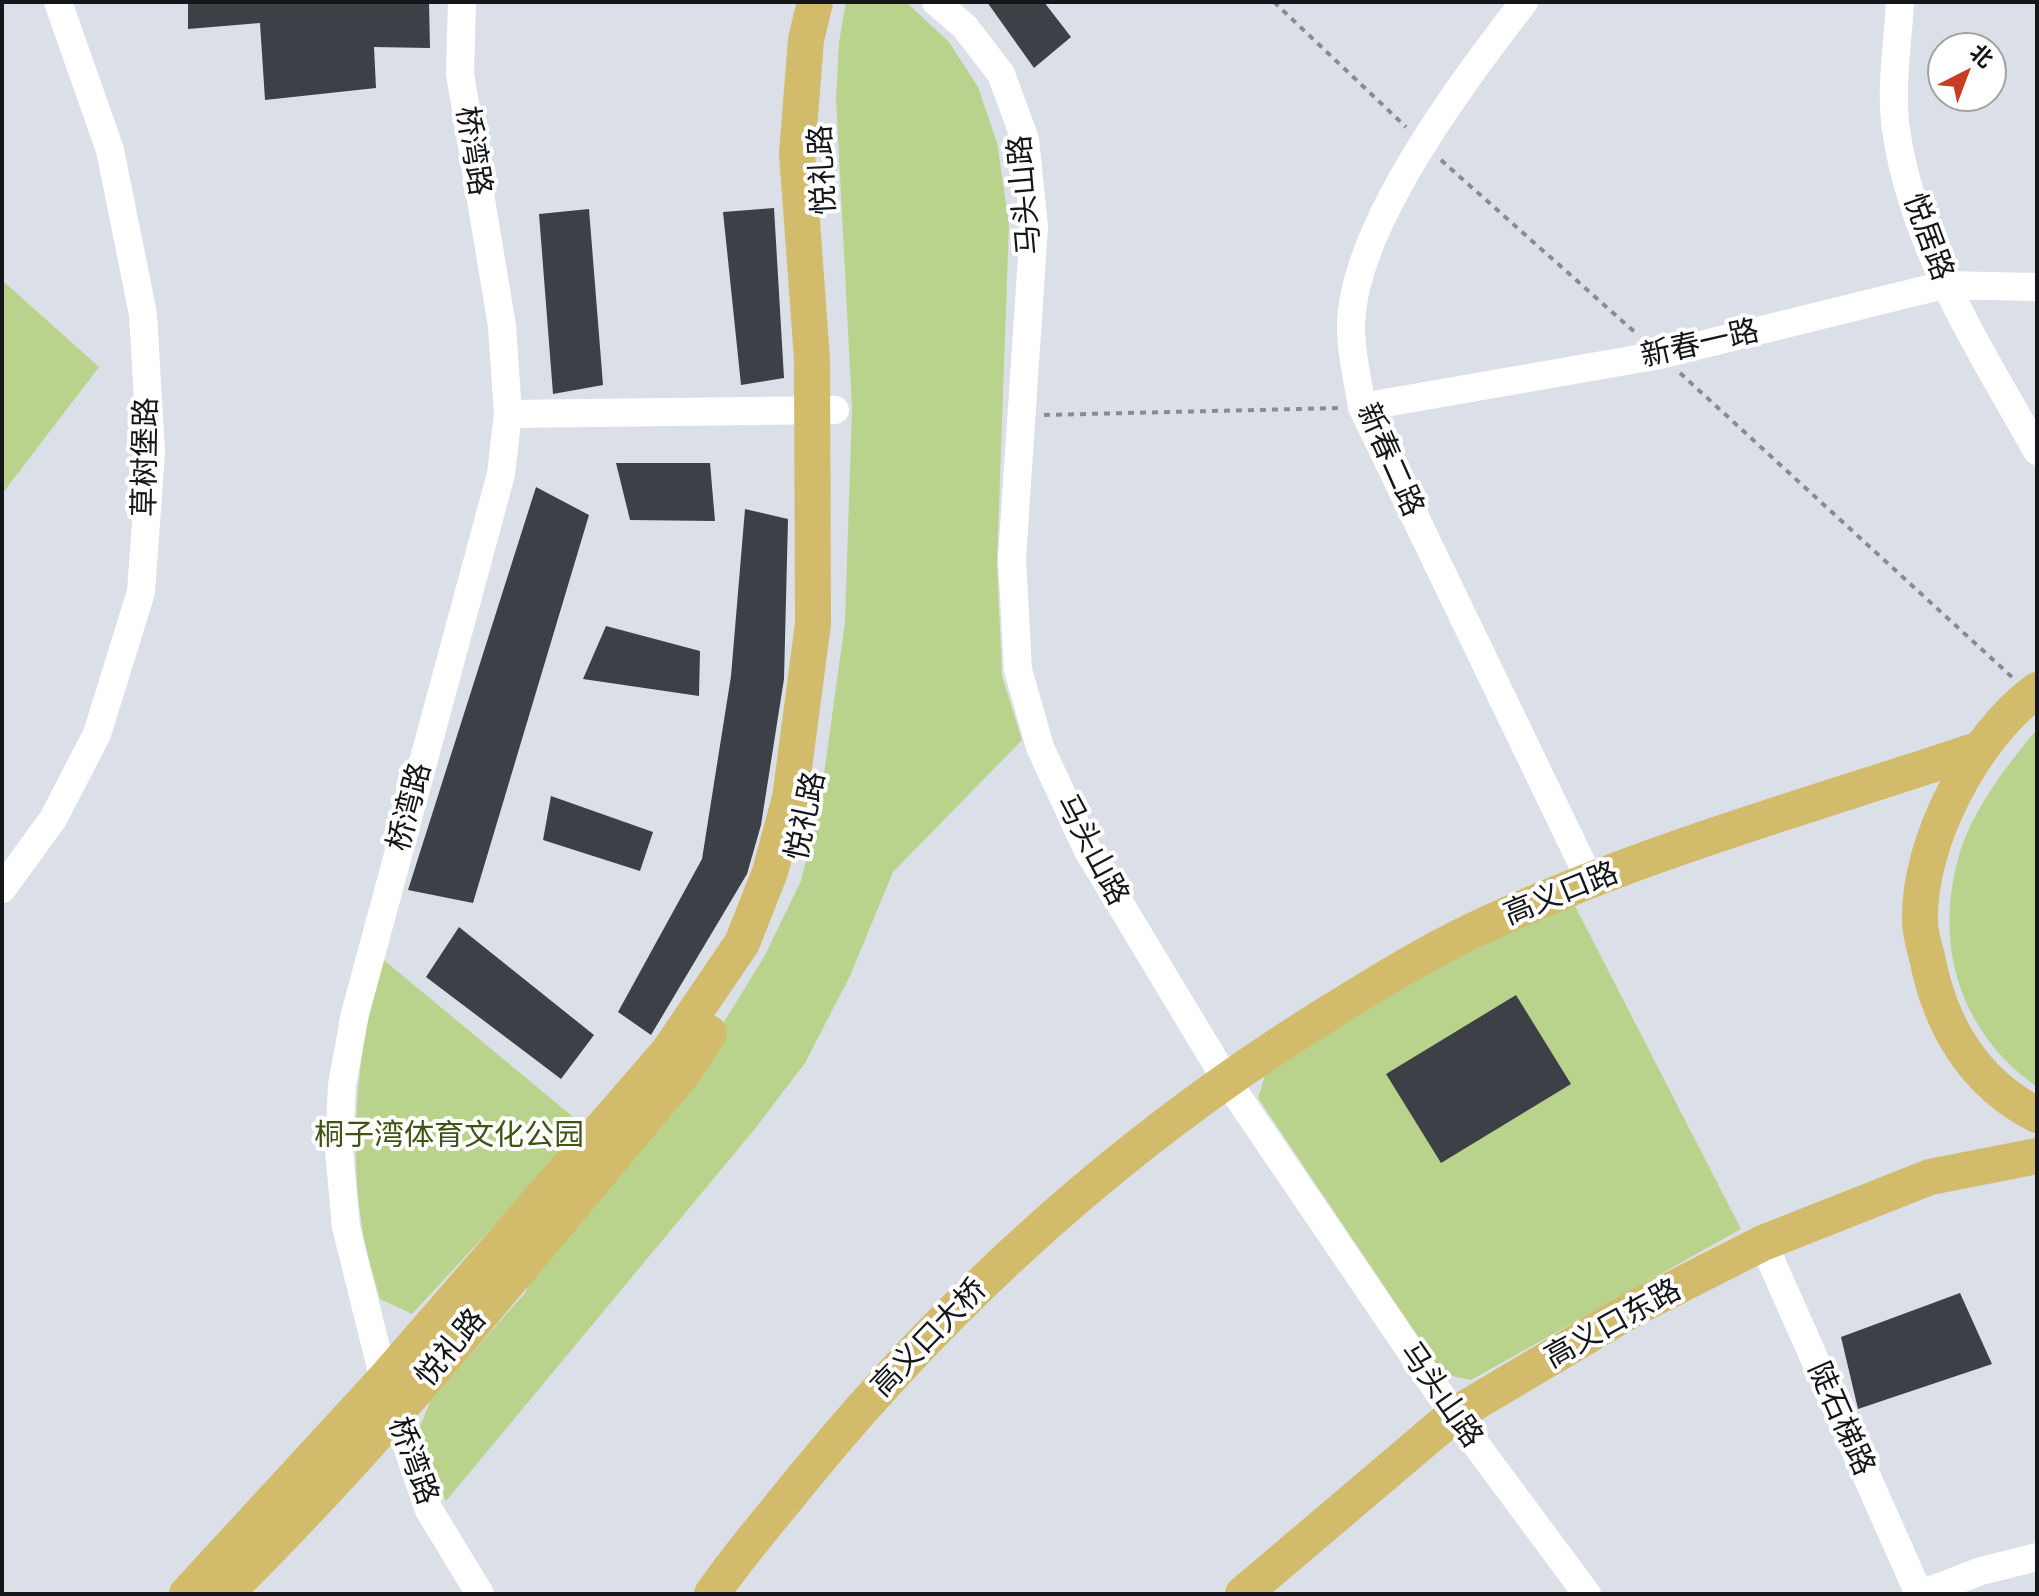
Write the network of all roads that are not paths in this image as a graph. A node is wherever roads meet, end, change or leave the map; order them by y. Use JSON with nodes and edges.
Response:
{"nodes":[{"id":1,"x":58,"y":2,"type":"edge"},
{"id":2,"x":462,"y":2,"type":"edge"},
{"id":3,"x":815,"y":2,"type":"edge"},
{"id":4,"x":830,"y":2,"type":"edge"},
{"id":5,"x":936,"y":2,"type":"edge"},
{"id":6,"x":1524,"y":2,"type":"edge"},
{"id":7,"x":1900,"y":2,"type":"edge"},
{"id":8,"x":1944,"y":285,"type":"junction"},
{"id":9,"x":2037,"y":287,"type":"edge"},
{"id":10,"x":1362,"y":407,"type":"junction"},
{"id":11,"x":824,"y":410,"type":"junction"},
{"id":12,"x":508,"y":414,"type":"junction"},
{"id":13,"x":2037,"y":451,"type":"edge"},
{"id":14,"x":2037,"y":690,"type":"edge"},
{"id":15,"x":1980,"y":749,"type":"junction"},
{"id":16,"x":1590,"y":880,"type":"junction"},
{"id":17,"x":2,"y":889,"type":"edge"},
{"id":18,"x":1225,"y":1078,"type":"junction"},
{"id":19,"x":1178,"y":1114,"type":"joint"},
{"id":20,"x":2037,"y":1115,"type":"edge"},
{"id":21,"x":2037,"y":1156,"type":"edge"},
{"id":22,"x":1763,"y":1243,"type":"junction"},
{"id":23,"x":390,"y":1397,"type":"junction"},
{"id":24,"x":1454,"y":1415,"type":"junction"},
{"id":25,"x":328,"y":1464,"type":"junction"},
{"id":26,"x":2037,"y":1557,"type":"edge"},
{"id":27,"x":187,"y":1594,"type":"edge"},
{"id":28,"x":225,"y":1594,"type":"edge"},
{"id":29,"x":480,"y":1594,"type":"edge"},
{"id":30,"x":712,"y":1594,"type":"edge"},
{"id":31,"x":1243,"y":1594,"type":"edge"},
{"id":32,"x":1587,"y":1594,"type":"edge"},
{"id":33,"x":1920,"y":1594,"type":"edge"}],
"edges":[{"from":1,"to":17,"type":"street","name":"草树堡路"},
{"from":2,"to":12,"type":"street","name":"桥湾路"},
{"from":3,"to":11,"type":"main road","name":"悦礼路"},
{"from":4,"to":11,"type":"main road","name":"悦礼路"},
{"from":5,"to":18,"type":"street","name":"马头山路"},
{"from":6,"to":10,"type":"street","name":"新春二路"},
{"from":7,"to":8,"type":"street","name":"悦居路"},
{"from":8,"to":9,"type":"street","name":"新春一路"},
{"from":8,"to":10,"type":"street","name":"新春一路"},
{"from":8,"to":13,"type":"street","name":"悦居路"},
{"from":10,"to":16,"type":"street","name":"新春二路"},
{"from":11,"to":12,"type":"street"},
{"from":11,"to":23,"type":"main road","name":"悦礼路"},
{"from":12,"to":23,"type":"street","name":"桥湾路"},
{"from":14,"to":15,"type":"main road"},
{"from":15,"to":16,"type":"main road","name":"高义口路"},
{"from":15,"to":20,"type":"main road"},
{"from":16,"to":18,"type":"main road","name":"高义口路"},
{"from":18,"to":19,"type":"main road","name":"高义口路"},
{"from":18,"to":24,"type":"street","name":"马头山路"},
{"from":19,"to":30,"type":"main road","name":"高义口大桥"},
{"from":21,"to":22,"type":"main road","name":"高义口东路"},
{"from":22,"to":24,"type":"main road","name":"高义口东路"},
{"from":22,"to":33,"type":"street","name":"陡石梯路"},
{"from":23,"to":25,"type":"main road","name":"悦礼路"},
{"from":23,"to":29,"type":"street","name":"桥湾路"},
{"from":24,"to":31,"type":"main road","name":"高义口东路"},
{"from":24,"to":32,"type":"street","name":"马头山路"},
{"from":25,"to":27,"type":"main road"},
{"from":25,"to":28,"type":"main road"},
{"from":26,"to":33,"type":"street"}]}
